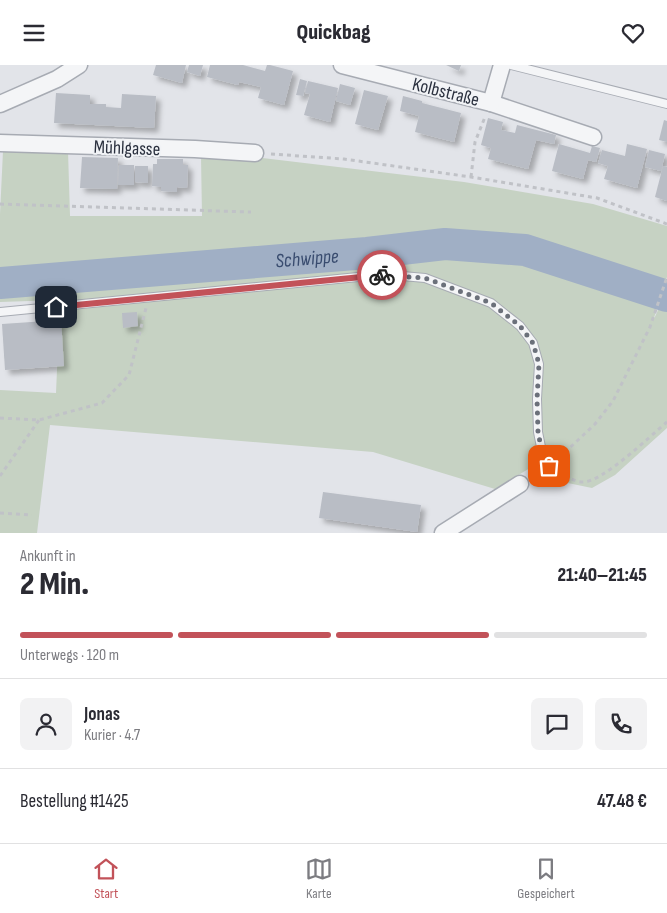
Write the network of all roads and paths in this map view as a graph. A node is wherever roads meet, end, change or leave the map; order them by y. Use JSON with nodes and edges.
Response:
{"nodes":[{"id":1,"x":80,"y":65,"type":"edge"},
{"id":2,"x":342,"y":65,"type":"edge"},
{"id":3,"x":502,"y":65,"type":"edge"},
{"id":4,"x":511,"y":65,"type":"edge"},
{"id":5,"x":491,"y":103,"type":"junction"},
{"id":6,"x":0,"y":104,"type":"edge"},
{"id":7,"x":667,"y":104,"type":"edge"},
{"id":8,"x":593,"y":137,"type":"dead end"},
{"id":9,"x":0,"y":143,"type":"edge"},
{"id":10,"x":255,"y":153,"type":"joint"},
{"id":11,"x":472,"y":177,"type":"junction"},
{"id":12,"x":0,"y":204,"type":"edge"},
{"id":13,"x":251,"y":212,"type":"dead end"},
{"id":14,"x":667,"y":224,"type":"edge"},
{"id":15,"x":667,"y":277,"type":"edge"},
{"id":16,"x":148,"y":298,"type":"junction"},
{"id":17,"x":0,"y":312,"type":"edge"},
{"id":18,"x":0,"y":418,"type":"edge"},
{"id":19,"x":39,"y":420,"type":"junction"},
{"id":20,"x":667,"y":422,"type":"edge"},
{"id":21,"x":549,"y":466,"type":"junction"},
{"id":22,"x":0,"y":476,"type":"edge"},
{"id":23,"x":520,"y":483,"type":"dead end"},
{"id":24,"x":0,"y":513,"type":"edge"},
{"id":25,"x":32,"y":515,"type":"dead end"},
{"id":26,"x":443,"y":533,"type":"edge"}],
"edges":[{"from":1,"to":6,"type":"street"},
{"from":2,"to":5,"type":"street","name":"Kolbstraße"},
{"from":3,"to":5,"type":"street","name":"Kolbstraße"},
{"from":4,"to":7,"type":"lane"},
{"from":5,"to":8,"type":"street","name":"Kolbstraße"},
{"from":5,"to":11,"type":"path"},
{"from":9,"to":10,"type":"street","name":"Mühlgasse"},
{"from":10,"to":11,"type":"path"},
{"from":11,"to":14,"type":"path"},
{"from":12,"to":13,"type":"path"},
{"from":15,"to":21,"type":"path"},
{"from":16,"to":17,"type":"lane"},
{"from":16,"to":19,"type":"path"},
{"from":16,"to":21,"type":"lane"},
{"from":18,"to":19,"type":"path"},
{"from":19,"to":22,"type":"path"},
{"from":20,"to":21,"type":"path"},
{"from":23,"to":26,"type":"street"},
{"from":24,"to":25,"type":"path"}]}
